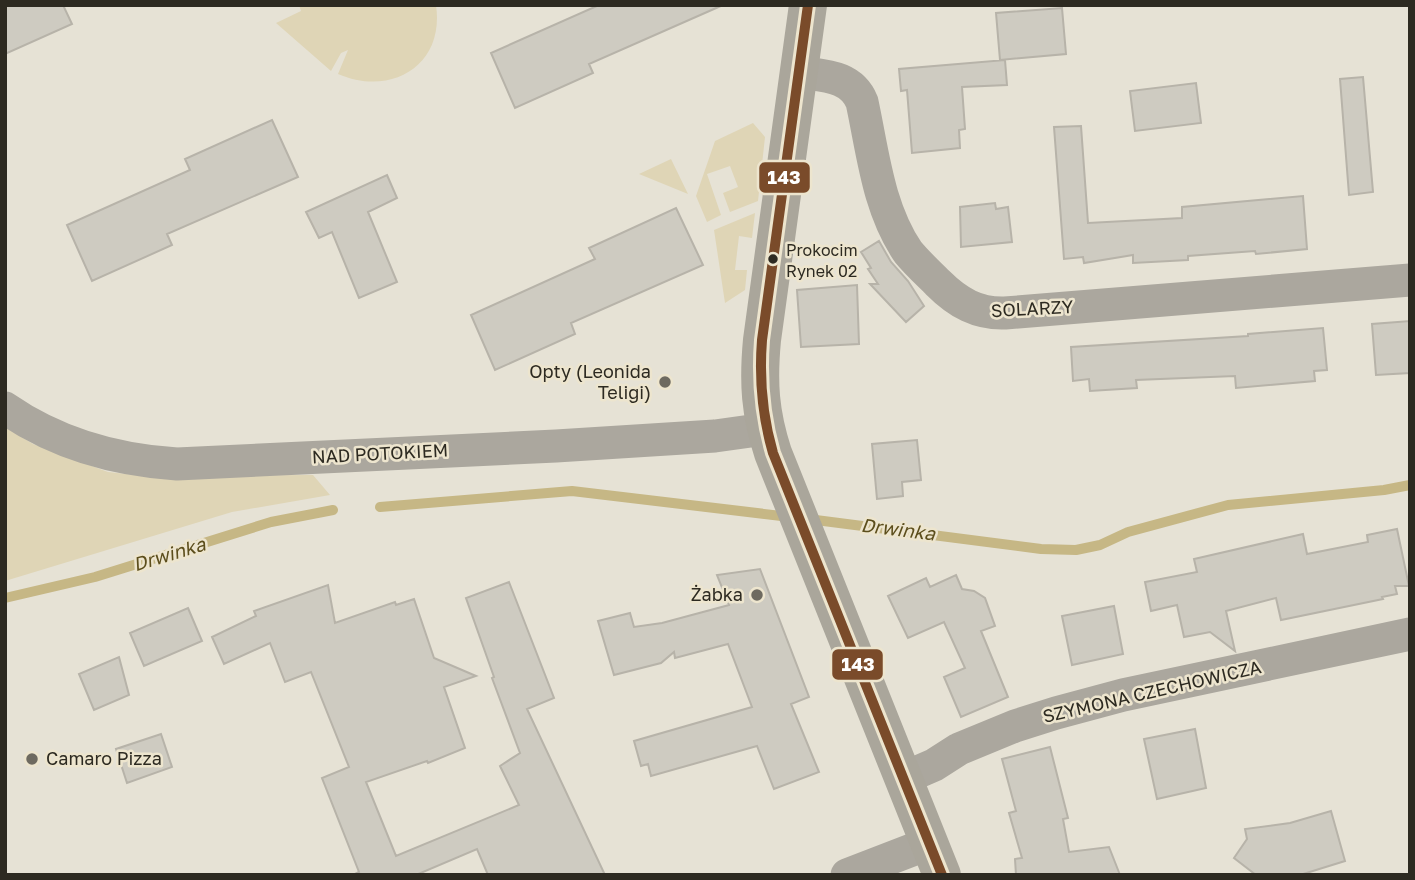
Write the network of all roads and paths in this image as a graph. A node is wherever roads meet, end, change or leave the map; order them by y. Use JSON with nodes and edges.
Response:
{"nodes":[{"id":1,"x":808,"y":5,"type":"edge"},
{"id":2,"x":799,"y":72,"type":"junction"},
{"id":3,"x":1410,"y":281,"type":"edge"},
{"id":4,"x":5,"y":408,"type":"edge"},
{"id":5,"x":765,"y":429,"type":"junction"},
{"id":6,"x":1410,"y":634,"type":"edge"},
{"id":7,"x":904,"y":778,"type":"junction"},
{"id":8,"x":936,"y":859,"type":"edge"},
{"id":9,"x":847,"y":875,"type":"edge"}],
"edges":[{"from":1,"to":2,"type":"street"},
{"from":2,"to":3,"type":"street","name":"SOLARZY"},
{"from":2,"to":5,"type":"street"},
{"from":4,"to":5,"type":"street","name":"NAD POTOKIEM"},
{"from":5,"to":7,"type":"street"},
{"from":6,"to":7,"type":"street","name":"SZYMONA CZECHOWICZA"},
{"from":7,"to":8,"type":"street"},
{"from":8,"to":9,"type":"street"}]}
